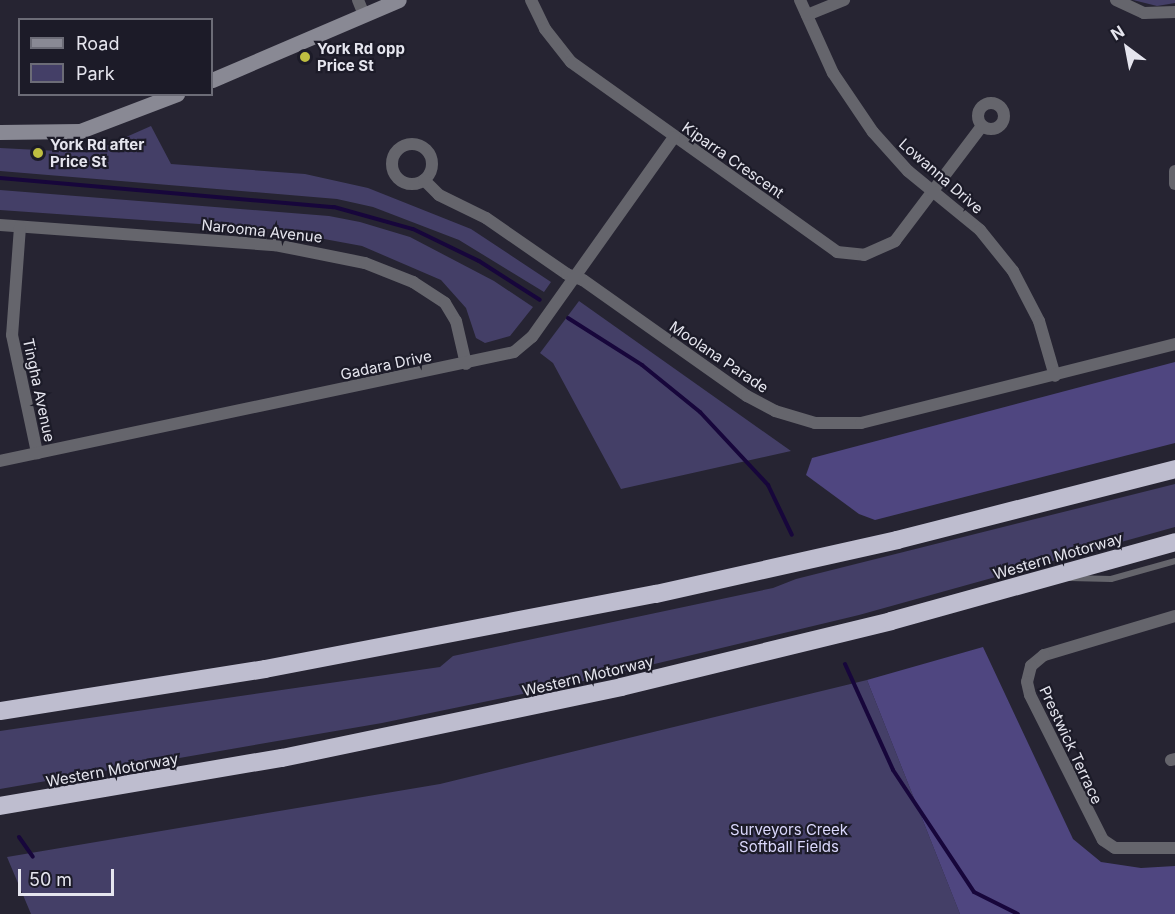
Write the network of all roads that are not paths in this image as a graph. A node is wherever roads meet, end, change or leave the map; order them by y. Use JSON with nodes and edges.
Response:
{"nodes":[{"id":1,"x":358,"y":0,"type":"edge"},
{"id":2,"x":399,"y":0,"type":"edge"},
{"id":3,"x":531,"y":0,"type":"edge"},
{"id":4,"x":800,"y":0,"type":"edge"},
{"id":5,"x":844,"y":0,"type":"edge"},
{"id":6,"x":1116,"y":0,"type":"edge"},
{"id":7,"x":1175,"y":12,"type":"edge"},
{"id":8,"x":364,"y":15,"type":"junction"},
{"id":9,"x":807,"y":15,"type":"junction"},
{"id":10,"x":213,"y":80,"type":"edge"},
{"id":11,"x":172,"y":96,"type":"edge"},
{"id":12,"x":982,"y":126,"type":"dead end"},
{"id":13,"x":0,"y":132,"type":"edge"},
{"id":14,"x":674,"y":137,"type":"junction"},
{"id":15,"x":1175,"y":171,"type":"edge"},
{"id":16,"x":424,"y":180,"type":"dead end"},
{"id":17,"x":1175,"y":184,"type":"edge"},
{"id":18,"x":934,"y":192,"type":"junction"},
{"id":19,"x":0,"y":225,"type":"edge"},
{"id":20,"x":20,"y":227,"type":"junction"},
{"id":21,"x":575,"y":277,"type":"junction"},
{"id":22,"x":1175,"y":344,"type":"edge"},
{"id":23,"x":466,"y":364,"type":"junction"},
{"id":24,"x":1055,"y":376,"type":"junction"},
{"id":25,"x":37,"y":453,"type":"junction"},
{"id":26,"x":0,"y":461,"type":"edge"},
{"id":27,"x":1175,"y":469,"type":"edge"},
{"id":28,"x":1175,"y":542,"type":"edge"},
{"id":29,"x":1175,"y":561,"type":"edge"},
{"id":30,"x":1055,"y":577,"type":"junction"},
{"id":31,"x":1175,"y":616,"type":"edge"},
{"id":32,"x":0,"y":711,"type":"edge"},
{"id":33,"x":0,"y":806,"type":"edge"},
{"id":34,"x":1175,"y":848,"type":"edge"}],
"edges":[{"from":1,"to":8,"type":"street"},
{"from":2,"to":8,"type":"street"},
{"from":3,"to":14,"type":"street","name":"Kiparra Crescent"},
{"from":4,"to":9,"type":"street","name":"Lowanna Drive"},
{"from":5,"to":9,"type":"street"},
{"from":6,"to":7,"type":"street"},
{"from":8,"to":10,"type":"street"},
{"from":9,"to":18,"type":"street","name":"Lowanna Drive"},
{"from":11,"to":13,"type":"street"},
{"from":12,"to":18,"type":"street","name":"Kiparra Crescent"},
{"from":14,"to":18,"type":"street","name":"Kiparra Crescent"},
{"from":14,"to":21,"type":"street","name":"Gadara Drive"},
{"from":15,"to":17,"type":"street"},
{"from":16,"to":21,"type":"street","name":"Moolana Parade"},
{"from":18,"to":24,"type":"street","name":"Lowanna Drive"},
{"from":19,"to":20,"type":"street","name":"Narooma Avenue"},
{"from":20,"to":23,"type":"street","name":"Narooma Avenue"},
{"from":20,"to":25,"type":"street","name":"Tingha Avenue"},
{"from":21,"to":23,"type":"street","name":"Gadara Drive"},
{"from":21,"to":24,"type":"street","name":"Moolana Parade"},
{"from":22,"to":24,"type":"street","name":"Moolana Parade"},
{"from":23,"to":25,"type":"street","name":"Gadara Drive"},
{"from":25,"to":26,"type":"street","name":"Gadara Drive"},
{"from":27,"to":32,"type":"highway"},
{"from":28,"to":30,"type":"highway","name":"Western Motorway"},
{"from":29,"to":30,"type":"lane"},
{"from":30,"to":33,"type":"highway","name":"Western Motorway"},
{"from":31,"to":34,"type":"street","name":"Prestwick Terrace"}]}
